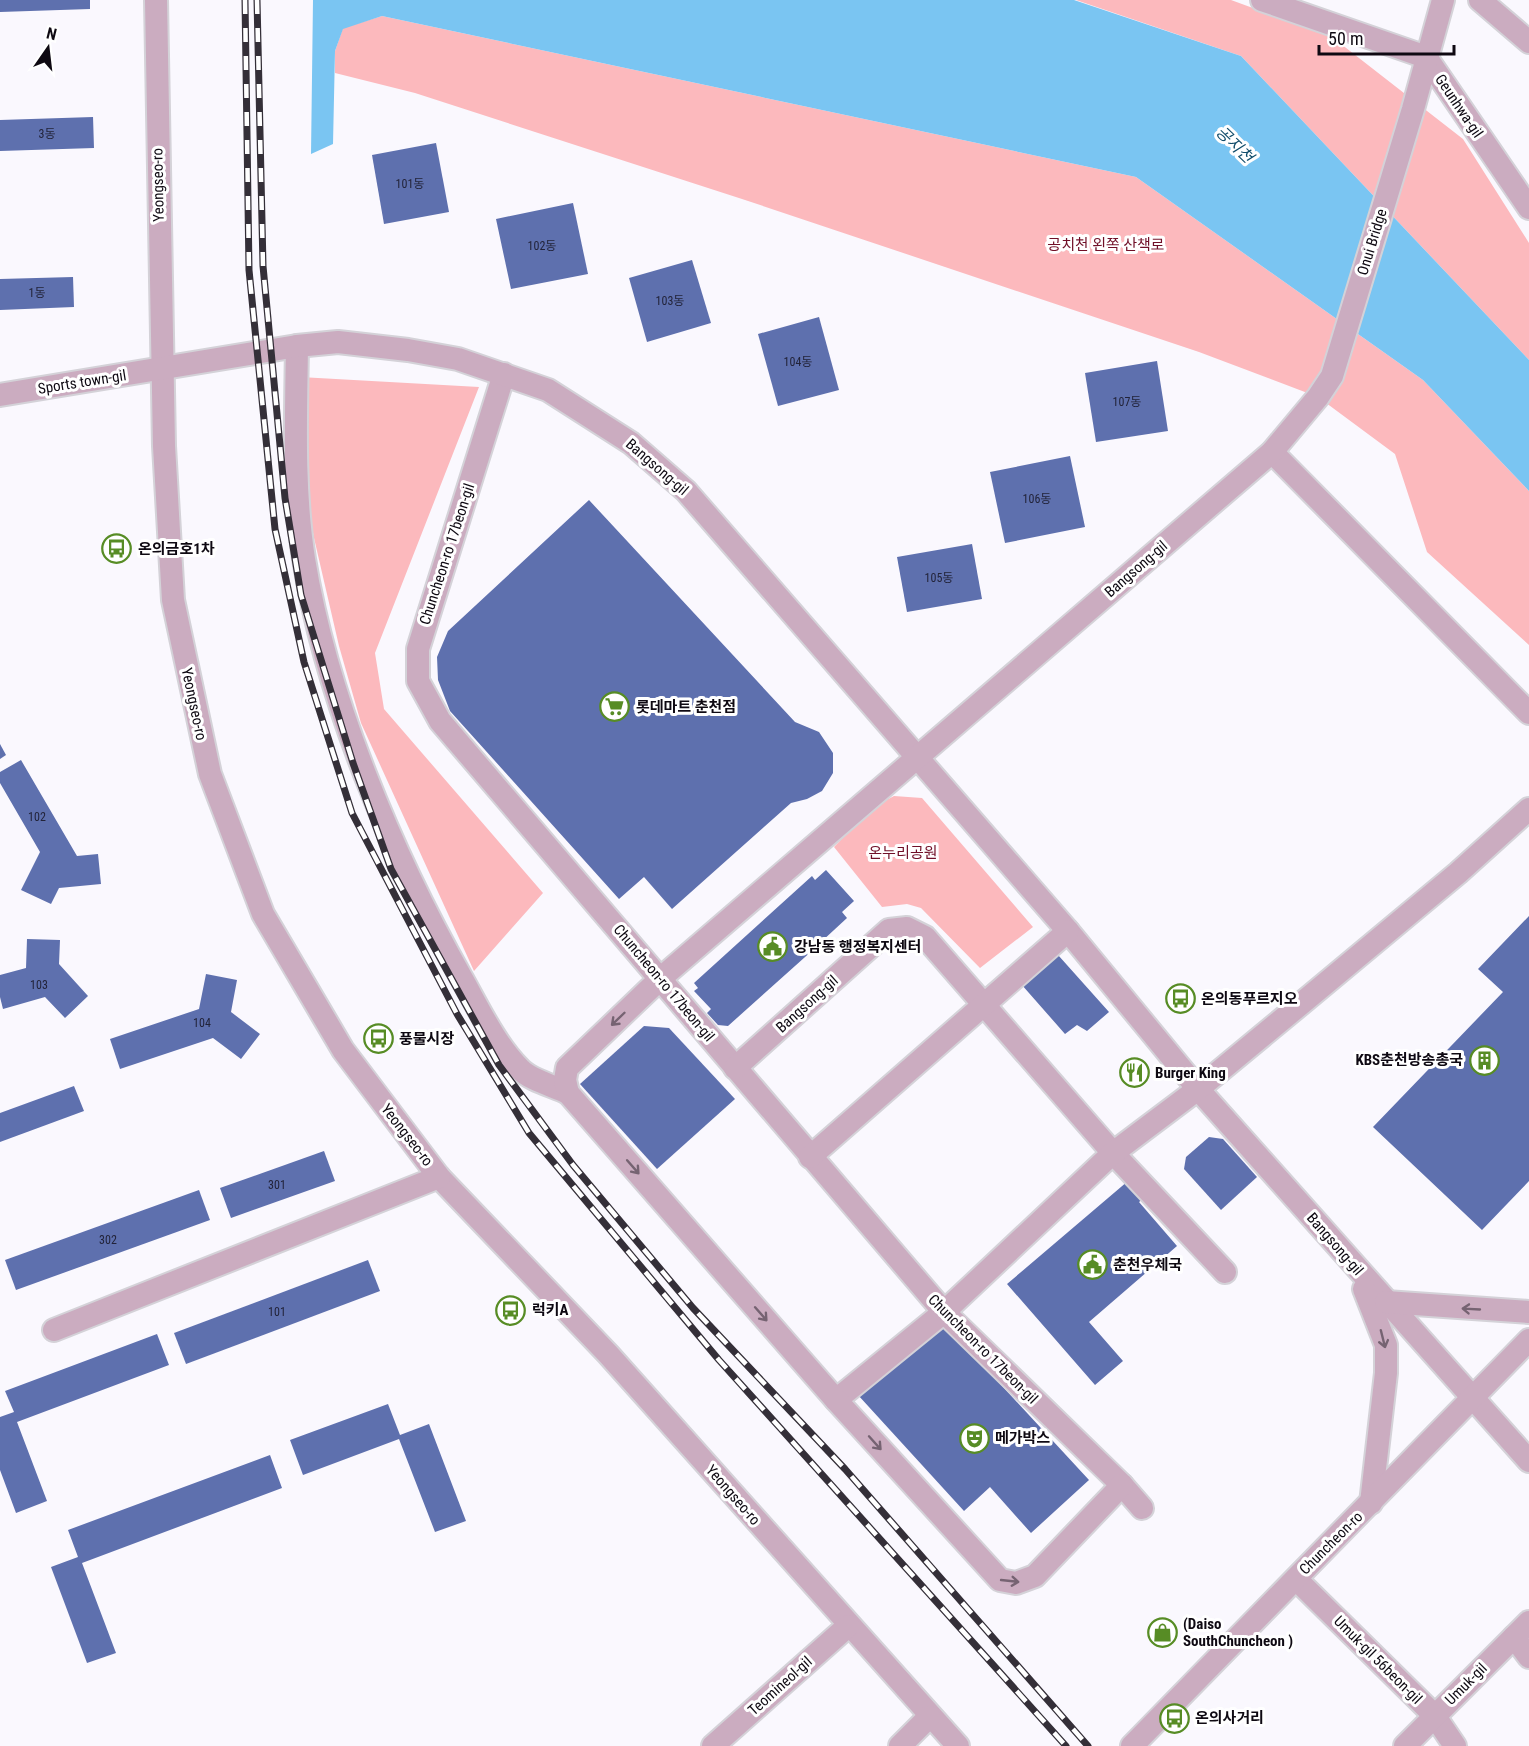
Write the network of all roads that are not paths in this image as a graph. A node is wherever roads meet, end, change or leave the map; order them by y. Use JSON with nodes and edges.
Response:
{"nodes":[{"id":1,"x":156,"y":0,"type":"edge"},
{"id":2,"x":1262,"y":0,"type":"edge"},
{"id":3,"x":1443,"y":0,"type":"edge"},
{"id":4,"x":1480,"y":0,"type":"edge"},
{"id":5,"x":1529,"y":42,"type":"edge"},
{"id":6,"x":1426,"y":57,"type":"junction"},
{"id":7,"x":1529,"y":208,"type":"edge"},
{"id":8,"x":297,"y":346,"type":"junction"},
{"id":9,"x":164,"y":369,"type":"junction"},
{"id":10,"x":504,"y":374,"type":"junction"},
{"id":11,"x":1332,"y":376,"type":"joint"},
{"id":12,"x":0,"y":395,"type":"edge"},
{"id":13,"x":1272,"y":452,"type":"junction"},
{"id":14,"x":1529,"y":713,"type":"edge"},
{"id":15,"x":919,"y":757,"type":"junction"},
{"id":16,"x":1529,"y":809,"type":"edge"},
{"id":17,"x":1068,"y":931,"type":"junction"},
{"id":18,"x":661,"y":978,"type":"junction"},
{"id":19,"x":985,"y":1005,"type":"junction"},
{"id":20,"x":735,"y":1068,"type":"junction"},
{"id":21,"x":1197,"y":1089,"type":"junction"},
{"id":22,"x":568,"y":1093,"type":"junction"},
{"id":23,"x":1113,"y":1153,"type":"junction"},
{"id":24,"x":810,"y":1157,"type":"junction"},
{"id":25,"x":440,"y":1177,"type":"junction"},
{"id":26,"x":1353,"y":1265,"type":"junction"},
{"id":27,"x":1225,"y":1272,"type":"dead end"},
{"id":28,"x":1386,"y":1302,"type":"junction"},
{"id":29,"x":944,"y":1312,"type":"junction"},
{"id":30,"x":1529,"y":1312,"type":"edge"},
{"id":31,"x":54,"y":1330,"type":"dead end"},
{"id":32,"x":1529,"y":1340,"type":"edge"},
{"id":33,"x":1472,"y":1399,"type":"junction"},
{"id":34,"x":836,"y":1400,"type":"junction"},
{"id":35,"x":1529,"y":1461,"type":"edge"},
{"id":36,"x":1122,"y":1485,"type":"junction"},
{"id":37,"x":1371,"y":1503,"type":"junction"},
{"id":38,"x":1142,"y":1508,"type":"dead end"},
{"id":39,"x":1296,"y":1579,"type":"junction"},
{"id":40,"x":848,"y":1626,"type":"junction"},
{"id":41,"x":1522,"y":1629,"type":"edge"},
{"id":42,"x":1529,"y":1657,"type":"edge"},
{"id":43,"x":1434,"y":1715,"type":"junction"},
{"id":44,"x":929,"y":1717,"type":"junction"},
{"id":45,"x":1142,"y":1743,"type":"edge"},
{"id":46,"x":713,"y":1746,"type":"edge"},
{"id":47,"x":900,"y":1746,"type":"edge"},
{"id":48,"x":958,"y":1746,"type":"edge"},
{"id":49,"x":1405,"y":1746,"type":"edge"},
{"id":50,"x":1455,"y":1746,"type":"edge"}],
"edges":[{"from":1,"to":9,"type":"street","name":"Yeongseo-ro"},
{"from":2,"to":6,"type":"street","name":"Geunhwa-gil"},
{"from":3,"to":6,"type":"street"},
{"from":4,"to":5,"type":"street"},
{"from":6,"to":7,"type":"street","name":"Geunhwa-gil"},
{"from":6,"to":11,"type":"street","name":"Onui Bridge"},
{"from":8,"to":9,"type":"street"},
{"from":8,"to":10,"type":"street","name":"Bangsong-gil"},
{"from":8,"to":22,"type":"street"},
{"from":9,"to":12,"type":"street","name":"Sports town-gil"},
{"from":9,"to":25,"type":"street","name":"Yeongseo-ro"},
{"from":10,"to":15,"type":"street","name":"Bangsong-gil"},
{"from":10,"to":18,"type":"street","name":"Chuncheon-ro 17beon-gil"},
{"from":11,"to":13,"type":"street","name":"Bangsong-gil"},
{"from":13,"to":14,"type":"street"},
{"from":13,"to":15,"type":"street","name":"Bangsong-gil"},
{"from":15,"to":17,"type":"street","name":"Bangsong-gil"},
{"from":15,"to":18,"type":"street","name":"Bangsong-gil"},
{"from":16,"to":21,"type":"street"},
{"from":17,"to":19,"type":"street"},
{"from":17,"to":21,"type":"street","name":"Bangsong-gil"},
{"from":18,"to":20,"type":"street","name":"Chuncheon-ro 17beon-gil"},
{"from":18,"to":22,"type":"street","one_way":true},
{"from":19,"to":20,"type":"street","name":"Bangsong-gil"},
{"from":19,"to":23,"type":"street","name":"Bangsong-gil"},
{"from":19,"to":24,"type":"street"},
{"from":20,"to":24,"type":"street","name":"Chuncheon-ro 17beon-gil"},
{"from":21,"to":23,"type":"street"},
{"from":21,"to":26,"type":"street","name":"Bangsong-gil"},
{"from":22,"to":34,"type":"street","one_way":true},
{"from":23,"to":27,"type":"street","name":"Bangsong-gil"},
{"from":23,"to":29,"type":"street"},
{"from":24,"to":29,"type":"street","name":"Chuncheon-ro 17beon-gil"},
{"from":25,"to":31,"type":"street"},
{"from":25,"to":40,"type":"street","name":"Yeongseo-ro"},
{"from":26,"to":28,"type":"street","name":"Bangsong-gil"},
{"from":26,"to":37,"type":"street","one_way":true},
{"from":30,"to":28,"type":"street","one_way":true},
{"from":28,"to":33,"type":"street","name":"Bangsong-gil"},
{"from":29,"to":34,"type":"street"},
{"from":29,"to":36,"type":"street","name":"Chuncheon-ro 17beon-gil"},
{"from":32,"to":33,"type":"street","name":"Chuncheon-ro"},
{"from":33,"to":35,"type":"street","name":"Bangsong-gil"},
{"from":33,"to":37,"type":"street","name":"Chuncheon-ro"},
{"from":34,"to":36,"type":"street","one_way":true},
{"from":36,"to":38,"type":"street","name":"Chuncheon-ro 17beon-gil"},
{"from":37,"to":39,"type":"street","name":"Chuncheon-ro"},
{"from":39,"to":43,"type":"street","name":"Umuk-gil 56beon-gil"},
{"from":39,"to":45,"type":"street","name":"Chuncheon-ro"},
{"from":40,"to":44,"type":"street","name":"Yeongseo-ro"},
{"from":40,"to":46,"type":"street","name":"Teomineol-gil"},
{"from":41,"to":42,"type":"street"},
{"from":41,"to":43,"type":"street","name":"Umuk-gil"},
{"from":43,"to":49,"type":"street","name":"Umuk-gil"},
{"from":43,"to":50,"type":"street","name":"Umuk-gil 56beon-gil"},
{"from":44,"to":47,"type":"street"},
{"from":44,"to":48,"type":"street","name":"Yeongseo-ro"}]}
